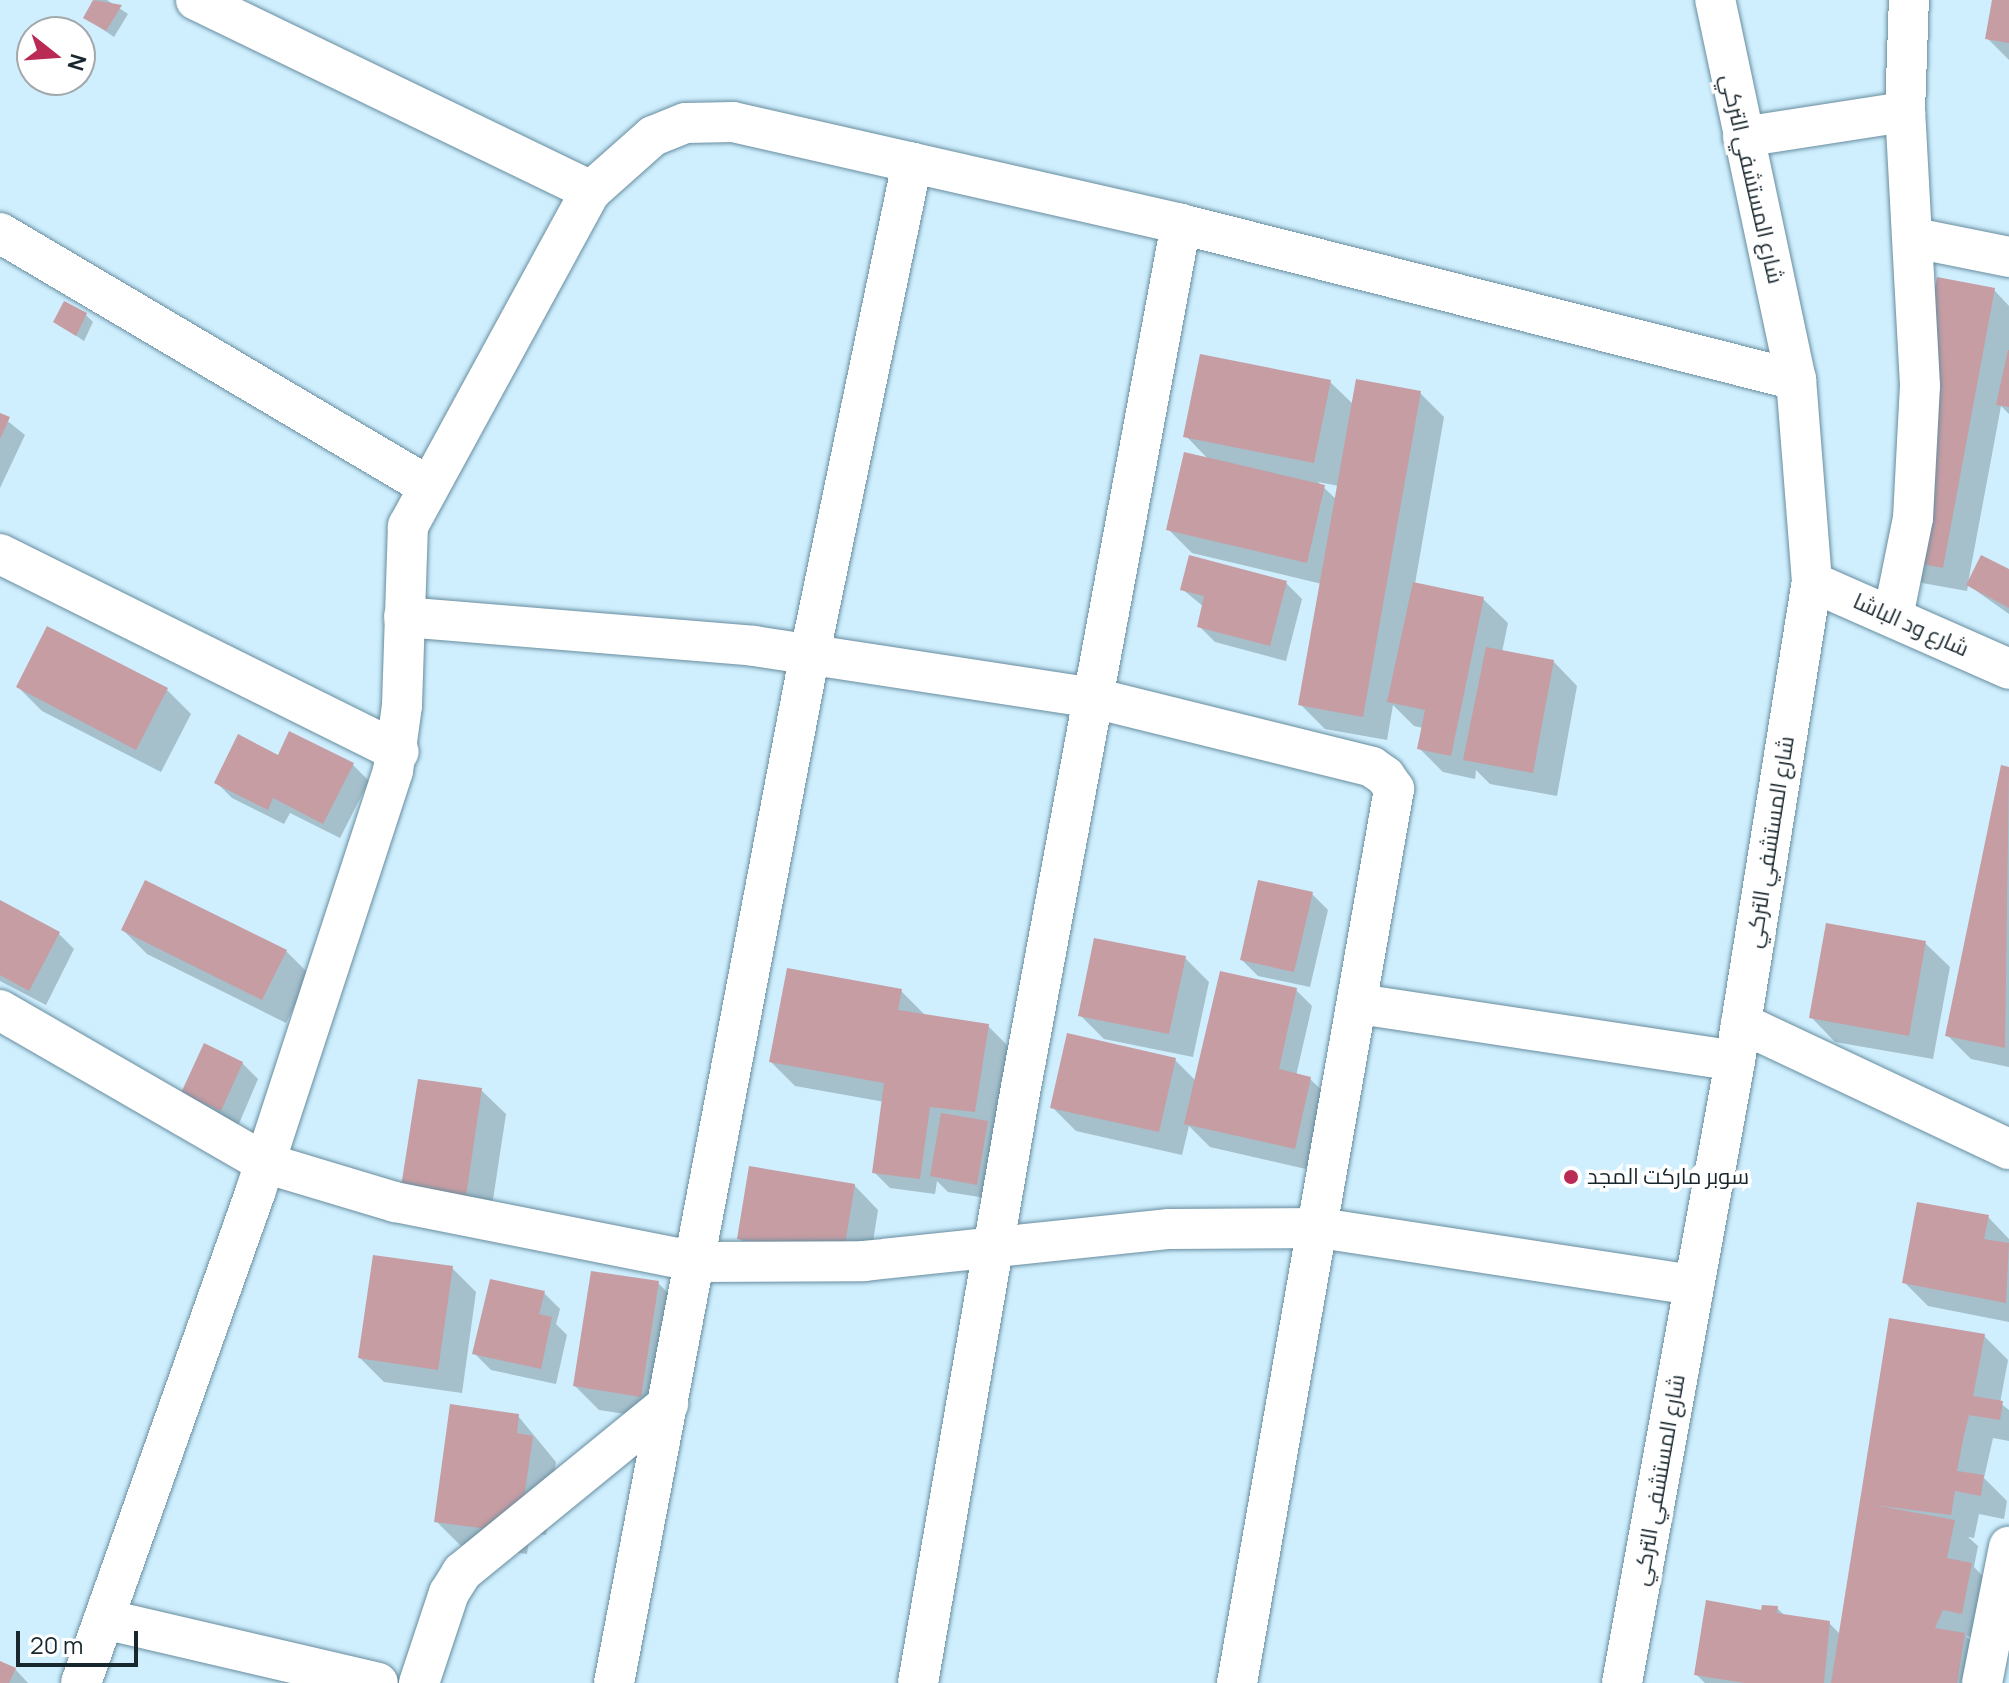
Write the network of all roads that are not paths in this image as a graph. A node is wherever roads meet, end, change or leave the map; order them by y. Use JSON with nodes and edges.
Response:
{"nodes":[{"id":1,"x":196,"y":0,"type":"edge"},
{"id":2,"x":1715,"y":0,"type":"edge"},
{"id":3,"x":1909,"y":0,"type":"edge"},
{"id":4,"x":1905,"y":112,"type":"junction"},
{"id":5,"x":1743,"y":137,"type":"junction"},
{"id":6,"x":912,"y":163,"type":"junction"},
{"id":7,"x":591,"y":191,"type":"junction"},
{"id":8,"x":1181,"y":224,"type":"junction"},
{"id":9,"x":0,"y":233,"type":"edge"},
{"id":10,"x":1915,"y":238,"type":"junction"},
{"id":11,"x":2009,"y":257,"type":"edge"},
{"id":12,"x":1796,"y":380,"type":"junction"},
{"id":13,"x":426,"y":485,"type":"junction"},
{"id":14,"x":4,"y":567,"type":"edge"},
{"id":15,"x":1812,"y":582,"type":"junction"},
{"id":16,"x":404,"y":617,"type":"junction"},
{"id":17,"x":1893,"y":617,"type":"junction"},
{"id":18,"x":810,"y":653,"type":"junction"},
{"id":19,"x":2009,"y":669,"type":"edge"},
{"id":20,"x":1094,"y":698,"type":"junction"},
{"id":21,"x":398,"y":752,"type":"junction"},
{"id":22,"x":1359,"y":1004,"type":"junction"},
{"id":23,"x":0,"y":1010,"type":"edge"},
{"id":24,"x":1738,"y":1042,"type":"junction"},
{"id":25,"x":2009,"y":1149,"type":"edge"},
{"id":26,"x":265,"y":1163,"type":"junction"},
{"id":27,"x":1320,"y":1228,"type":"junction"},
{"id":28,"x":993,"y":1246,"type":"junction"},
{"id":29,"x":698,"y":1262,"type":"junction"},
{"id":30,"x":1693,"y":1285,"type":"junction"},
{"id":31,"x":668,"y":1404,"type":"junction"},
{"id":32,"x":2009,"y":1547,"type":"edge"},
{"id":33,"x":104,"y":1619,"type":"junction"},
{"id":34,"x":81,"y":1683,"type":"edge"},
{"id":35,"x":378,"y":1683,"type":"edge"},
{"id":36,"x":419,"y":1683,"type":"edge"},
{"id":37,"x":614,"y":1683,"type":"edge"},
{"id":38,"x":918,"y":1683,"type":"edge"},
{"id":39,"x":1237,"y":1683,"type":"edge"},
{"id":40,"x":1622,"y":1683,"type":"edge"},
{"id":41,"x":1982,"y":1683,"type":"edge"}],
"edges":[{"from":1,"to":7,"type":"street"},
{"from":2,"to":5,"type":"street","name":"شارع المستشفي التركي"},
{"from":3,"to":4,"type":"street"},
{"from":4,"to":5,"type":"street"},
{"from":4,"to":10,"type":"street"},
{"from":5,"to":12,"type":"street","name":"شارع المستشفي التركي"},
{"from":6,"to":7,"type":"street"},
{"from":6,"to":8,"type":"street"},
{"from":6,"to":18,"type":"street"},
{"from":7,"to":13,"type":"street"},
{"from":8,"to":12,"type":"street"},
{"from":8,"to":20,"type":"street"},
{"from":9,"to":13,"type":"street"},
{"from":10,"to":11,"type":"street"},
{"from":10,"to":17,"type":"street"},
{"from":12,"to":15,"type":"street","name":"شارع المستشفي التركي"},
{"from":13,"to":16,"type":"street"},
{"from":14,"to":21,"type":"street"},
{"from":15,"to":17,"type":"street","name":"شارع ود الباشا"},
{"from":15,"to":24,"type":"street","name":"شارع المستشفي التركي"},
{"from":16,"to":18,"type":"street"},
{"from":16,"to":21,"type":"street"},
{"from":17,"to":19,"type":"street","name":"شارع ود الباشا"},
{"from":18,"to":20,"type":"street"},
{"from":18,"to":29,"type":"street"},
{"from":20,"to":22,"type":"street"},
{"from":20,"to":28,"type":"street"},
{"from":21,"to":26,"type":"street"},
{"from":22,"to":24,"type":"street"},
{"from":22,"to":27,"type":"street"},
{"from":23,"to":26,"type":"street"},
{"from":24,"to":25,"type":"street"},
{"from":24,"to":30,"type":"street","name":"شارع المستشفي التركي"},
{"from":26,"to":29,"type":"street"},
{"from":26,"to":33,"type":"street"},
{"from":27,"to":28,"type":"street"},
{"from":27,"to":30,"type":"street"},
{"from":27,"to":39,"type":"street"},
{"from":28,"to":29,"type":"street"},
{"from":28,"to":38,"type":"street"},
{"from":29,"to":31,"type":"street"},
{"from":30,"to":40,"type":"street","name":"شارع المستشفي التركي"},
{"from":31,"to":36,"type":"street"},
{"from":31,"to":37,"type":"street"},
{"from":32,"to":41,"type":"street"},
{"from":33,"to":34,"type":"street"},
{"from":33,"to":35,"type":"street"}]}
